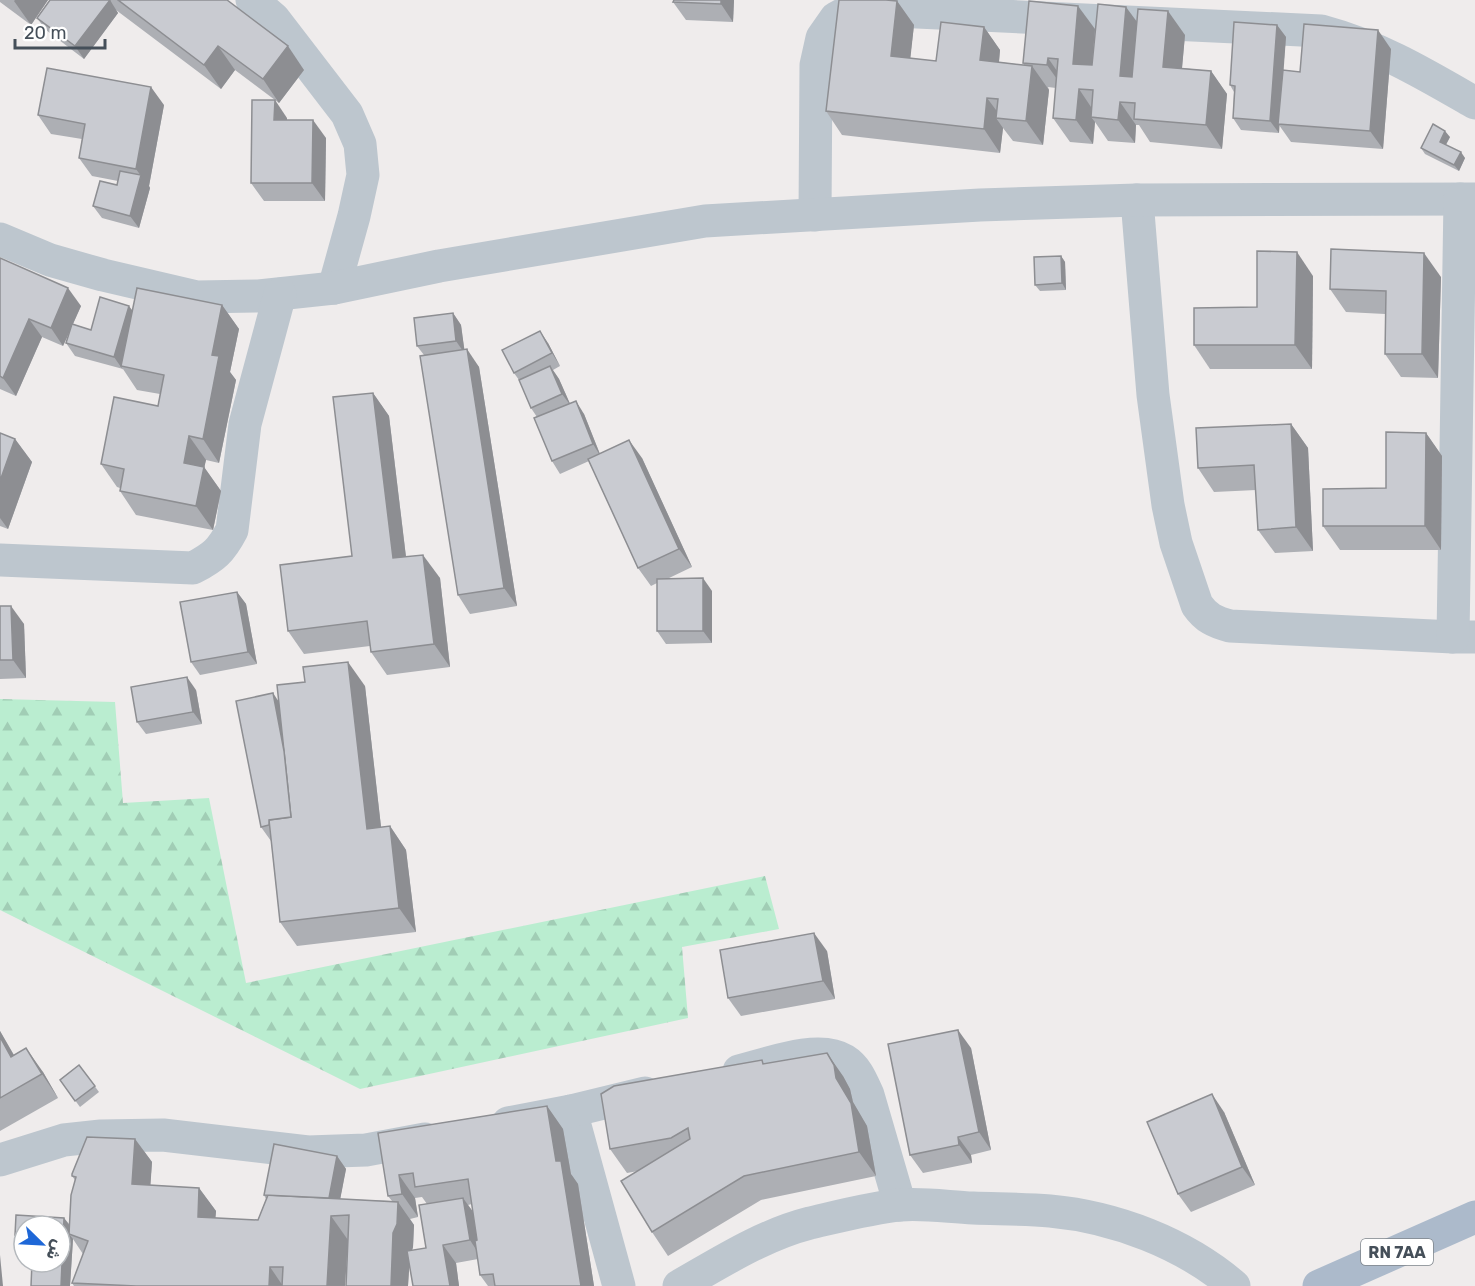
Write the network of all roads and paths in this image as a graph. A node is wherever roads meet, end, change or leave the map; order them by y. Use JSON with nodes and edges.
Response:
{"nodes":[{"id":1,"x":252,"y":0,"type":"edge"},
{"id":2,"x":1475,"y":103,"type":"edge"},
{"id":3,"x":1137,"y":200,"type":"junction"},
{"id":4,"x":1468,"y":200,"type":"edge"},
{"id":5,"x":815,"y":215,"type":"junction"},
{"id":6,"x":0,"y":239,"type":"edge"},
{"id":7,"x":334,"y":288,"type":"junction"},
{"id":8,"x":280,"y":294,"type":"junction"},
{"id":9,"x":0,"y":560,"type":"edge"},
{"id":10,"x":1464,"y":637,"type":"edge"},
{"id":11,"x":709,"y":1078,"type":"edge"},
{"id":12,"x":675,"y":1086,"type":"edge"},
{"id":13,"x":571,"y":1111,"type":"junction"},
{"id":14,"x":0,"y":1160,"type":"edge"},
{"id":15,"x":900,"y":1205,"type":"junction"},
{"id":16,"x":1475,"y":1217,"type":"edge"},
{"id":17,"x":619,"y":1286,"type":"edge"},
{"id":18,"x":679,"y":1286,"type":"edge"},
{"id":19,"x":1234,"y":1286,"type":"edge"},
{"id":20,"x":1319,"y":1286,"type":"edge"}],
"edges":[{"from":1,"to":7,"type":"street"},
{"from":2,"to":5,"type":"street"},
{"from":3,"to":4,"type":"street"},
{"from":3,"to":5,"type":"street"},
{"from":3,"to":10,"type":"street"},
{"from":4,"to":10,"type":"street"},
{"from":5,"to":7,"type":"street"},
{"from":6,"to":8,"type":"street"},
{"from":7,"to":8,"type":"street"},
{"from":8,"to":9,"type":"street"},
{"from":11,"to":15,"type":"street"},
{"from":12,"to":13,"type":"street"},
{"from":13,"to":14,"type":"street"},
{"from":13,"to":17,"type":"street"},
{"from":15,"to":18,"type":"street"},
{"from":15,"to":19,"type":"street"},
{"from":16,"to":20,"type":"main road","number":"RN 7AA"}]}
